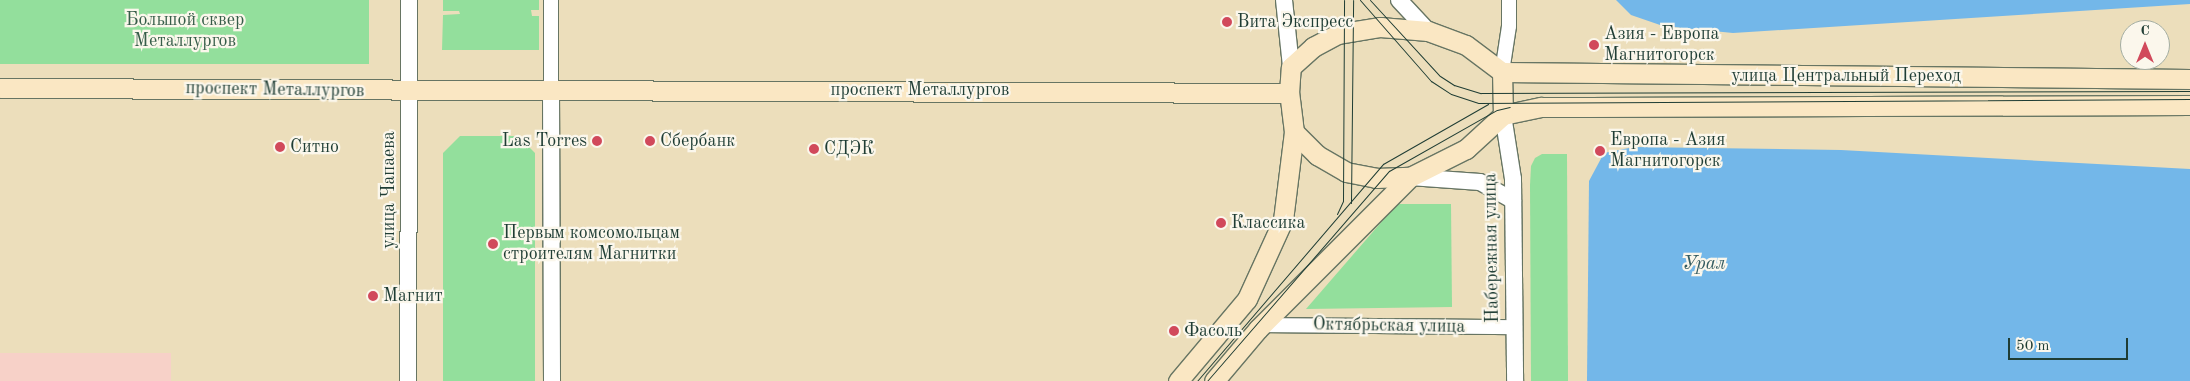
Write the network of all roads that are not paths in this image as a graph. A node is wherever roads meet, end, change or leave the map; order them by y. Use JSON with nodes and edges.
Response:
{"nodes":[{"id":1,"x":409,"y":0,"type":"edge"},
{"id":2,"x":551,"y":0,"type":"edge"},
{"id":3,"x":1284,"y":0,"type":"edge"},
{"id":4,"x":1399,"y":0,"type":"edge"},
{"id":5,"x":1509,"y":0,"type":"edge"},
{"id":6,"x":1428,"y":31,"type":"junction"},
{"id":7,"x":1291,"y":67,"type":"junction"},
{"id":8,"x":1502,"y":72,"type":"junction"},
{"id":9,"x":2190,"y":79,"type":"edge"},
{"id":10,"x":0,"y":88,"type":"edge"},
{"id":11,"x":409,"y":91,"type":"junction"},
{"id":12,"x":551,"y":91,"type":"junction"},
{"id":13,"x":1289,"y":93,"type":"junction"},
{"id":14,"x":2190,"y":105,"type":"edge"},
{"id":15,"x":1502,"y":115,"type":"junction"},
{"id":16,"x":1294,"y":132,"type":"junction"},
{"id":17,"x":1410,"y":178,"type":"junction"},
{"id":18,"x":1513,"y":200,"type":"junction"},
{"id":19,"x":1263,"y":325,"type":"junction"},
{"id":20,"x":1514,"y":328,"type":"junction"},
{"id":21,"x":408,"y":381,"type":"edge"},
{"id":22,"x":552,"y":381,"type":"edge"},
{"id":23,"x":1178,"y":381,"type":"edge"},
{"id":24,"x":1214,"y":381,"type":"edge"},
{"id":25,"x":1515,"y":381,"type":"edge"}],
"edges":[{"from":1,"to":11,"type":"street","name":"улица Чапаева"},
{"from":2,"to":12,"type":"street"},
{"from":3,"to":7,"type":"street"},
{"from":4,"to":6,"type":"street"},
{"from":5,"to":8,"type":"street"},
{"from":6,"to":7,"type":"main road"},
{"from":6,"to":8,"type":"main road"},
{"from":7,"to":13,"type":"main road"},
{"from":8,"to":9,"type":"main road","name":"улица Центральный Переход"},
{"from":8,"to":15,"type":"main road"},
{"from":10,"to":11,"type":"main road","name":"проспект Металлургов"},
{"from":11,"to":12,"type":"main road","name":"проспект Металлургов"},
{"from":11,"to":21,"type":"street","name":"улица Чапаева"},
{"from":12,"to":13,"type":"main road","name":"проспект Металлургов"},
{"from":12,"to":22,"type":"street"},
{"from":13,"to":16,"type":"main road"},
{"from":14,"to":15,"type":"main road","name":"улица Центральный Переход"},
{"from":15,"to":17,"type":"main road"},
{"from":15,"to":18,"type":"street","name":"Набережная улица"},
{"from":16,"to":17,"type":"main road"},
{"from":16,"to":23,"type":"main road"},
{"from":17,"to":18,"type":"street"},
{"from":17,"to":19,"type":"main road"},
{"from":18,"to":20,"type":"street","name":"Набережная улица"},
{"from":19,"to":20,"type":"street","name":"Октябрьская улица"},
{"from":19,"to":24,"type":"main road"},
{"from":20,"to":25,"type":"street","name":"Набережная улица"}]}
